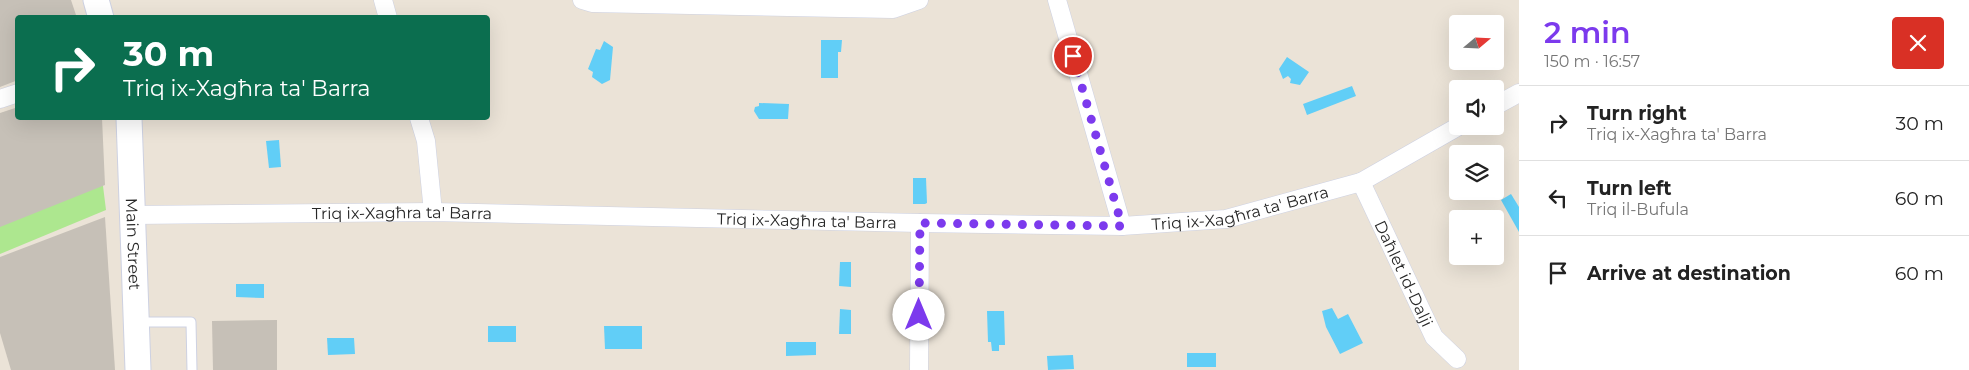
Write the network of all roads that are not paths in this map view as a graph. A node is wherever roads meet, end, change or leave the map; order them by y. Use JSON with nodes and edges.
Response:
{"nodes":[{"id":1,"x":96,"y":0,"type":"edge"},
{"id":2,"x":383,"y":0,"type":"edge"},
{"id":3,"x":582,"y":0,"type":"edge"},
{"id":4,"x":919,"y":0,"type":"edge"},
{"id":5,"x":1057,"y":0,"type":"edge"},
{"id":6,"x":100,"y":15,"type":"edge"},
{"id":7,"x":387,"y":15,"type":"edge"},
{"id":8,"x":1519,"y":93,"type":"edge"},
{"id":9,"x":15,"y":94,"type":"edge"},
{"id":10,"x":0,"y":99,"type":"edge"},
{"id":11,"x":1504,"y":101,"type":"edge"},
{"id":12,"x":129,"y":120,"type":"edge"},
{"id":13,"x":420,"y":120,"type":"edge"},
{"id":14,"x":1449,"y":132,"type":"edge"},
{"id":15,"x":1361,"y":182,"type":"junction"},
{"id":16,"x":433,"y":212,"type":"junction"},
{"id":17,"x":133,"y":215,"type":"junction"},
{"id":18,"x":920,"y":223,"type":"junction"},
{"id":19,"x":1122,"y":226,"type":"junction"},
{"id":20,"x":136,"y":322,"type":"junction"},
{"id":21,"x":1457,"y":359,"type":"dead end"},
{"id":22,"x":138,"y":370,"type":"edge"},
{"id":23,"x":192,"y":370,"type":"edge"},
{"id":24,"x":919,"y":370,"type":"edge"}],
"edges":[{"from":1,"to":6,"type":"main road"},
{"from":2,"to":7,"type":"street"},
{"from":3,"to":4,"type":"street"},
{"from":5,"to":19,"type":"street"},
{"from":8,"to":11,"type":"street"},
{"from":9,"to":10,"type":"street"},
{"from":12,"to":17,"type":"main road","name":"Main Street"},
{"from":13,"to":16,"type":"street"},
{"from":14,"to":15,"type":"street","name":"Triq ix-Xagħra ta' Barra"},
{"from":15,"to":19,"type":"street","name":"Triq ix-Xagħra ta' Barra"},
{"from":15,"to":21,"type":"street","name":"Daħlet id-Dalji"},
{"from":16,"to":17,"type":"street","name":"Triq ix-Xagħra ta' Barra"},
{"from":16,"to":18,"type":"street","name":"Triq ix-Xagħra ta' Barra"},
{"from":17,"to":20,"type":"main road","name":"Main Street"},
{"from":18,"to":19,"type":"street","name":"Triq ix-Xagħra ta' Barra"},
{"from":18,"to":24,"type":"street"},
{"from":20,"to":22,"type":"main road","name":"Main Street"},
{"from":20,"to":23,"type":"lane"}]}
